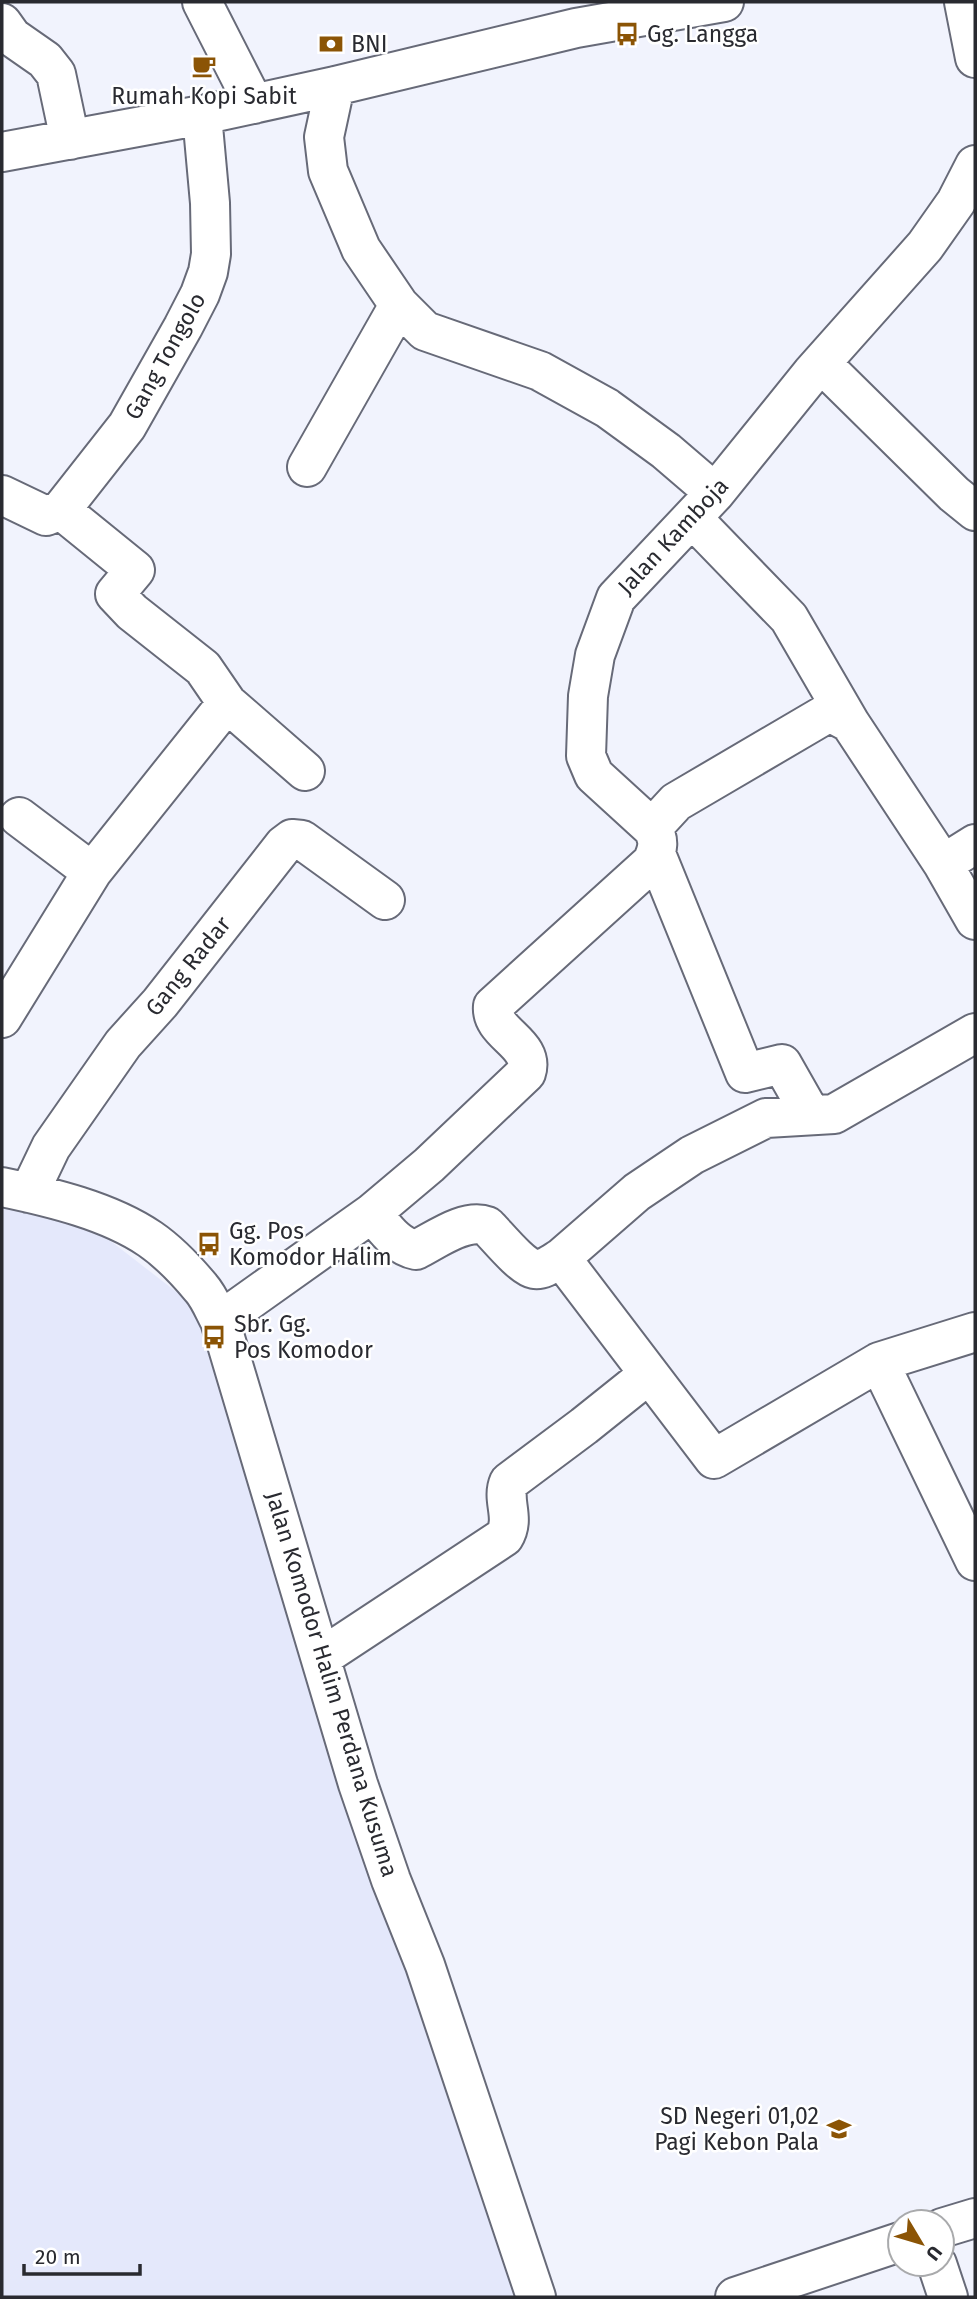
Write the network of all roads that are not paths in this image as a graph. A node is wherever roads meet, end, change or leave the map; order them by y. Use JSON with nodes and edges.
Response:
{"nodes":[{"id":1,"x":202,"y":2,"type":"edge"},
{"id":2,"x":724,"y":2,"type":"edge"},
{"id":3,"x":964,"y":2,"type":"edge"},
{"id":4,"x":2,"y":23,"type":"edge"},
{"id":5,"x":975,"y":58,"type":"edge"},
{"id":6,"x":335,"y":86,"type":"junction"},
{"id":7,"x":254,"y":104,"type":"junction"},
{"id":8,"x":202,"y":115,"type":"junction"},
{"id":9,"x":70,"y":141,"type":"junction"},
{"id":10,"x":2,"y":152,"type":"edge"},
{"id":11,"x":975,"y":165,"type":"edge"},
{"id":12,"x":399,"y":305,"type":"junction"},
{"id":13,"x":821,"y":363,"type":"junction"},
{"id":14,"x":307,"y":467,"type":"dead end"},
{"id":15,"x":2,"y":495,"type":"edge"},
{"id":16,"x":703,"y":505,"type":"junction"},
{"id":17,"x":61,"y":510,"type":"junction"},
{"id":18,"x":975,"y":511,"type":"edge"},
{"id":19,"x":227,"y":703,"type":"junction"},
{"id":20,"x":850,"y":723,"type":"junction"},
{"id":21,"x":305,"y":771,"type":"dead end"},
{"id":22,"x":19,"y":817,"type":"dead end"},
{"id":23,"x":654,"y":841,"type":"junction"},
{"id":24,"x":975,"y":844,"type":"edge"},
{"id":25,"x":943,"y":864,"type":"junction"},
{"id":26,"x":92,"y":872,"type":"junction"},
{"id":27,"x":385,"y":900,"type":"dead end"},
{"id":28,"x":975,"y":920,"type":"edge"},
{"id":29,"x":2,"y":1018,"type":"edge"},
{"id":30,"x":975,"y":1033,"type":"edge"},
{"id":31,"x":811,"y":1115,"type":"junction"},
{"id":32,"x":15,"y":1190,"type":"edge"},
{"id":33,"x":372,"y":1213,"type":"junction"},
{"id":34,"x":561,"y":1258,"type":"junction"},
{"id":35,"x":220,"y":1321,"type":"junction"},
{"id":36,"x":975,"y":1332,"type":"edge"},
{"id":37,"x":879,"y":1362,"type":"junction"},
{"id":38,"x":649,"y":1374,"type":"junction"},
{"id":39,"x":975,"y":1561,"type":"edge"},
{"id":40,"x":322,"y":1657,"type":"junction"},
{"id":41,"x":975,"y":2218,"type":"edge"},
{"id":42,"x":956,"y":2224,"type":"edge"},
{"id":43,"x":886,"y":2247,"type":"edge"},
{"id":44,"x":942,"y":2278,"type":"edge"},
{"id":45,"x":536,"y":2297,"type":"edge"},
{"id":46,"x":735,"y":2297,"type":"edge"},
{"id":47,"x":948,"y":2297,"type":"edge"}],
"edges":[{"from":1,"to":7,"type":"street"},
{"from":2,"to":6,"type":"street"},
{"from":3,"to":5,"type":"street"},
{"from":4,"to":9,"type":"street"},
{"from":6,"to":7,"type":"street"},
{"from":6,"to":12,"type":"street"},
{"from":7,"to":8,"type":"street"},
{"from":8,"to":9,"type":"street"},
{"from":8,"to":17,"type":"street","name":"Gang Tongolo"},
{"from":9,"to":10,"type":"street"},
{"from":11,"to":13,"type":"street","name":"Jalan Kamboja"},
{"from":12,"to":14,"type":"street"},
{"from":12,"to":16,"type":"street"},
{"from":13,"to":16,"type":"street","name":"Jalan Kamboja"},
{"from":13,"to":18,"type":"street"},
{"from":15,"to":17,"type":"street"},
{"from":16,"to":20,"type":"street"},
{"from":16,"to":23,"type":"street","name":"Jalan Kamboja"},
{"from":17,"to":19,"type":"street"},
{"from":19,"to":21,"type":"street"},
{"from":19,"to":26,"type":"street"},
{"from":20,"to":23,"type":"street"},
{"from":20,"to":25,"type":"street"},
{"from":22,"to":26,"type":"street"},
{"from":23,"to":31,"type":"street"},
{"from":23,"to":33,"type":"street"},
{"from":24,"to":25,"type":"street"},
{"from":25,"to":28,"type":"street"},
{"from":26,"to":29,"type":"street"},
{"from":27,"to":32,"type":"street","name":"Gang Radar"},
{"from":30,"to":31,"type":"street"},
{"from":31,"to":34,"type":"street"},
{"from":32,"to":35,"type":"street","name":"Jalan Komodor Halim Perdana Kusuma"},
{"from":33,"to":34,"type":"street"},
{"from":33,"to":35,"type":"street"},
{"from":34,"to":38,"type":"street"},
{"from":35,"to":40,"type":"street","name":"Jalan Komodor Halim Perdana Kusuma"},
{"from":36,"to":37,"type":"street"},
{"from":37,"to":38,"type":"street"},
{"from":37,"to":39,"type":"street"},
{"from":38,"to":40,"type":"street"},
{"from":40,"to":45,"type":"street","name":"Jalan Komodor Halim Perdana Kusuma"},
{"from":41,"to":42,"type":"street"},
{"from":43,"to":46,"type":"street"},
{"from":44,"to":47,"type":"street"}]}
